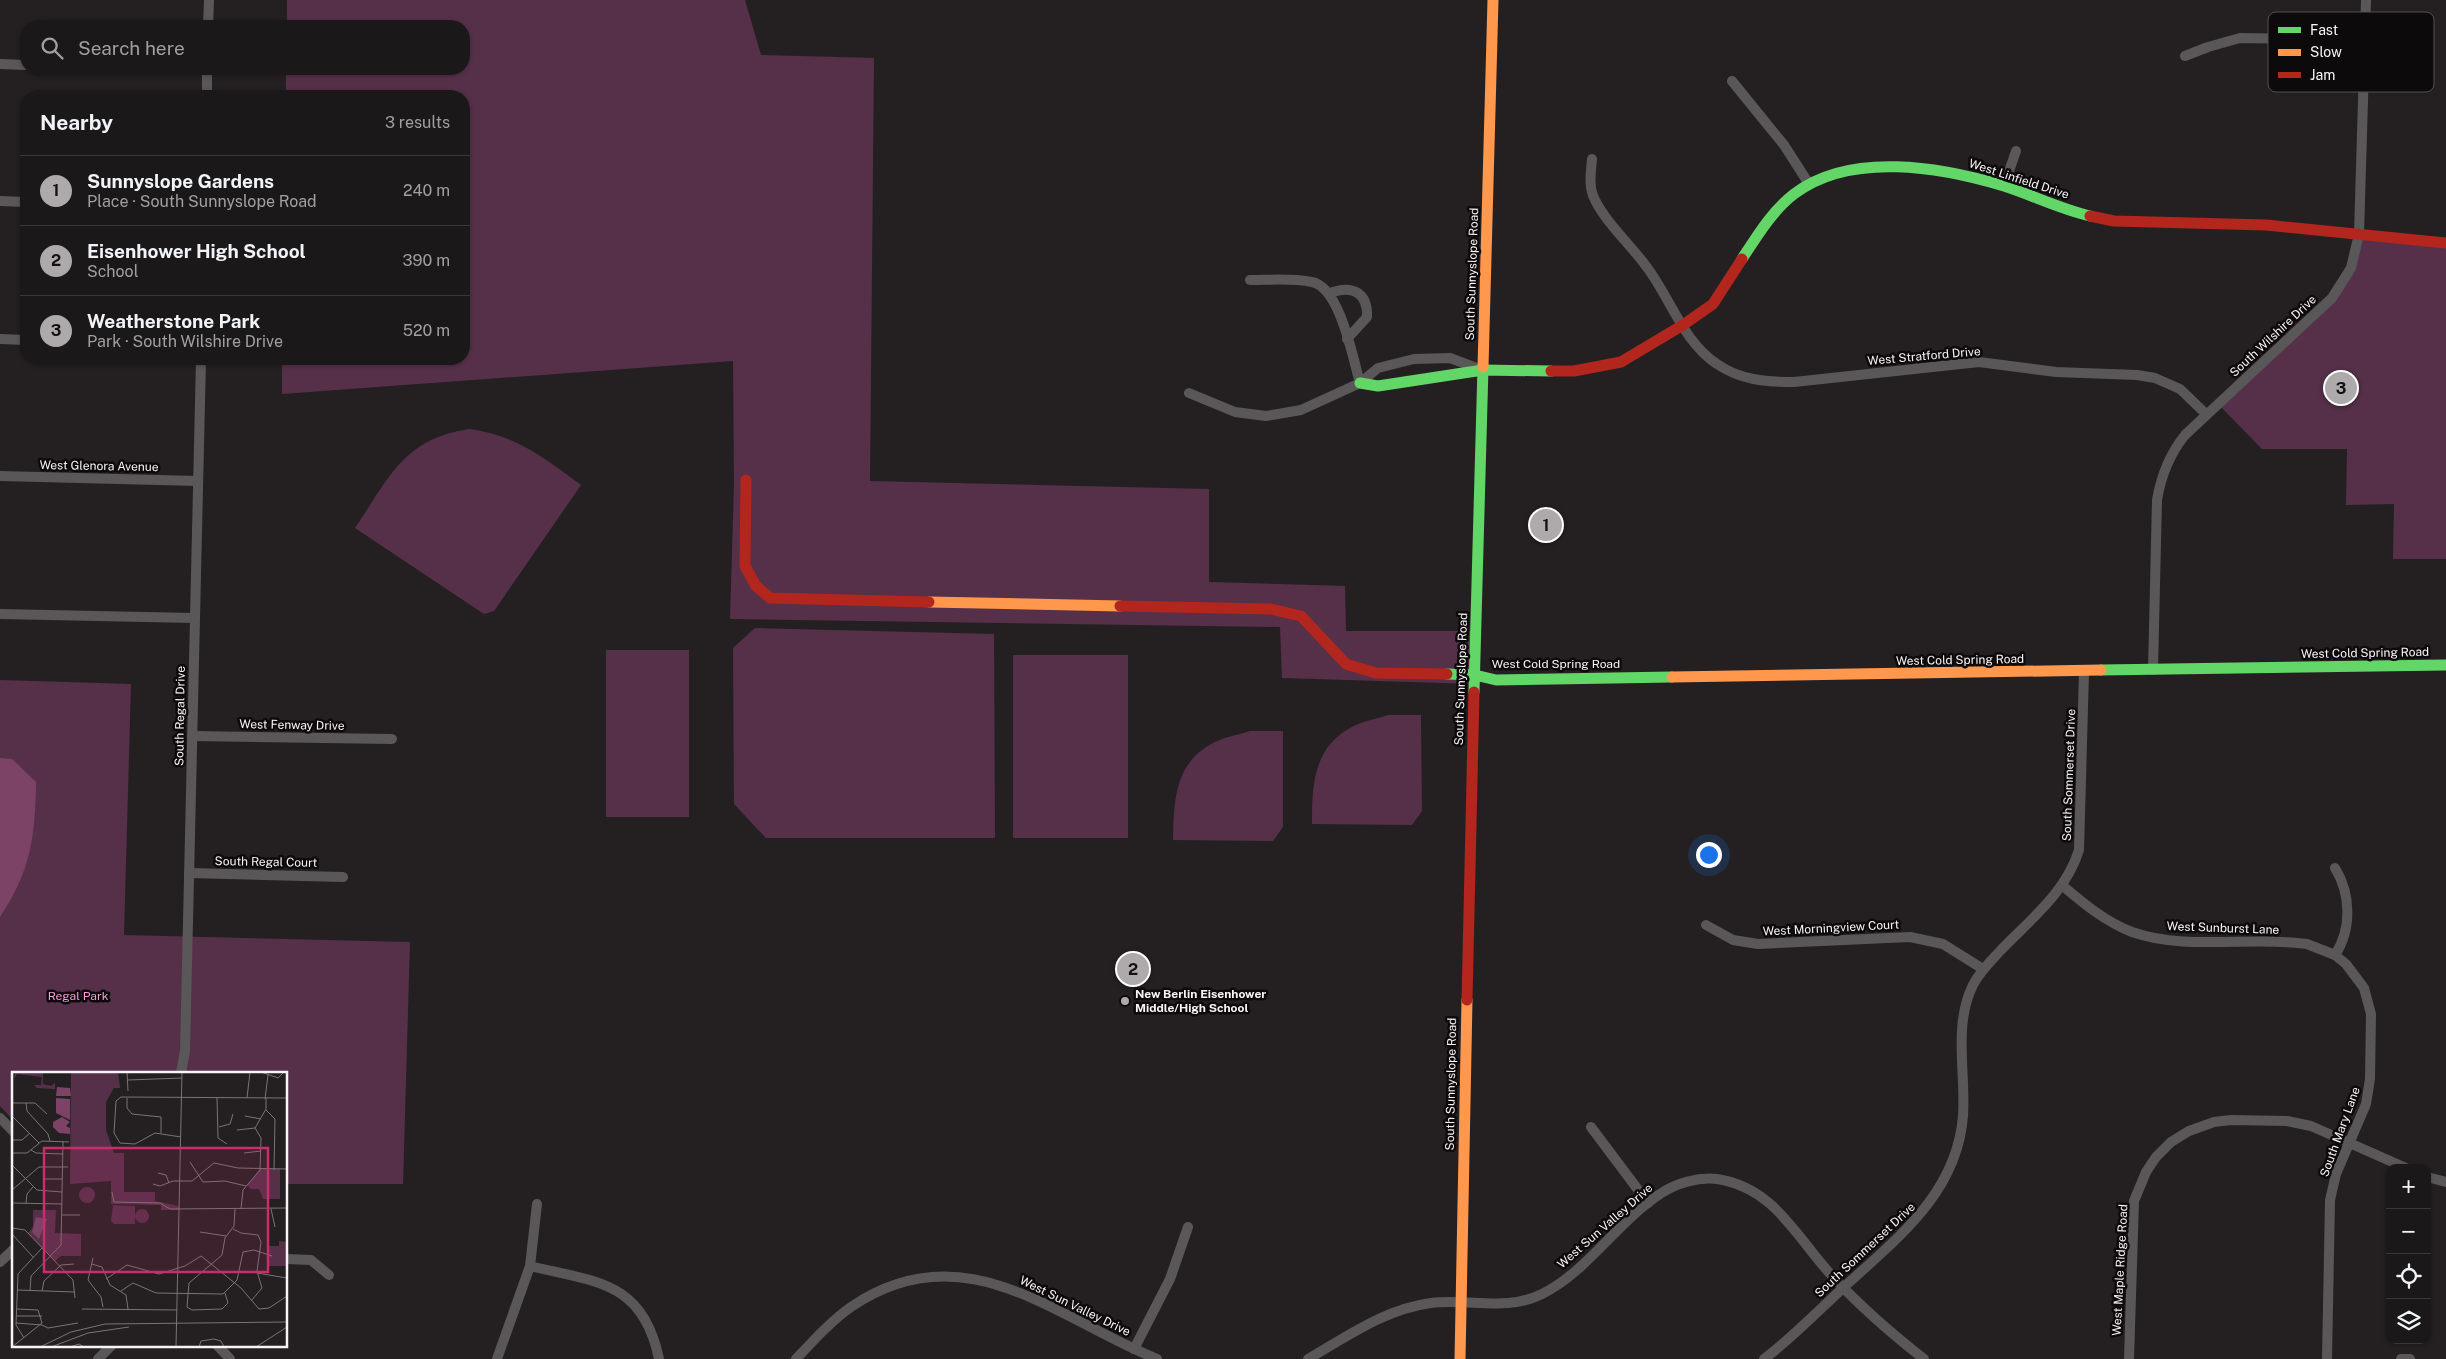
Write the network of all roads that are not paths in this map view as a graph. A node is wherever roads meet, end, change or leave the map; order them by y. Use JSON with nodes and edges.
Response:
{"nodes":[{"id":1,"x":209,"y":0,"type":"edge"},
{"id":2,"x":1493,"y":0,"type":"edge"},
{"id":3,"x":208,"y":20,"type":"edge"},
{"id":4,"x":2268,"y":38,"type":"edge"},
{"id":5,"x":2185,"y":56,"type":"dead end"},
{"id":6,"x":0,"y":64,"type":"edge"},
{"id":7,"x":20,"y":65,"type":"edge"},
{"id":8,"x":208,"y":75,"type":"edge"},
{"id":9,"x":1732,"y":81,"type":"dead end"},
{"id":10,"x":207,"y":90,"type":"edge"},
{"id":11,"x":2363,"y":92,"type":"edge"},
{"id":12,"x":2016,"y":151,"type":"dead end"},
{"id":13,"x":1592,"y":158,"type":"dead end"},
{"id":14,"x":1809,"y":184,"type":"junction"},
{"id":15,"x":2004,"y":186,"type":"junction"},
{"id":16,"x":0,"y":201,"type":"edge"},
{"id":17,"x":20,"y":202,"type":"edge"},
{"id":18,"x":2359,"y":234,"type":"junction"},
{"id":19,"x":2446,"y":243,"type":"edge"},
{"id":20,"x":1250,"y":280,"type":"dead end"},
{"id":21,"x":1330,"y":293,"type":"junction"},
{"id":22,"x":1683,"y":325,"type":"junction"},
{"id":23,"x":0,"y":339,"type":"edge"},
{"id":24,"x":1347,"y":339,"type":"junction"},
{"id":25,"x":20,"y":340,"type":"edge"},
{"id":26,"x":201,"y":365,"type":"edge"},
{"id":27,"x":1483,"y":370,"type":"junction"},
{"id":28,"x":1360,"y":383,"type":"junction"},
{"id":29,"x":1189,"y":393,"type":"dead end"},
{"id":30,"x":2206,"y":414,"type":"junction"},
{"id":31,"x":0,"y":476,"type":"edge"},
{"id":32,"x":746,"y":480,"type":"dead end"},
{"id":33,"x":198,"y":481,"type":"junction"},
{"id":34,"x":0,"y":614,"type":"edge"},
{"id":35,"x":194,"y":618,"type":"junction"},
{"id":36,"x":2446,"y":665,"type":"edge"},
{"id":37,"x":2153,"y":670,"type":"junction"},
{"id":38,"x":2084,"y":672,"type":"junction"},
{"id":39,"x":1475,"y":676,"type":"junction"},
{"id":40,"x":192,"y":736,"type":"junction"},
{"id":41,"x":392,"y":739,"type":"dead end"},
{"id":42,"x":2335,"y":868,"type":"dead end"},
{"id":43,"x":189,"y":873,"type":"junction"},
{"id":44,"x":343,"y":877,"type":"dead end"},
{"id":45,"x":2062,"y":886,"type":"junction"},
{"id":46,"x":1706,"y":925,"type":"dead end"},
{"id":47,"x":2335,"y":955,"type":"junction"},
{"id":48,"x":1983,"y":969,"type":"junction"},
{"id":49,"x":181,"y":1072,"type":"edge"},
{"id":50,"x":0,"y":1118,"type":"edge"},
{"id":51,"x":1591,"y":1127,"type":"dead end"},
{"id":52,"x":12,"y":1130,"type":"edge"},
{"id":53,"x":2350,"y":1142,"type":"junction"},
{"id":54,"x":2397,"y":1164,"type":"edge"},
{"id":55,"x":2431,"y":1178,"type":"edge"},
{"id":56,"x":2446,"y":1182,"type":"edge"},
{"id":57,"x":1648,"y":1203,"type":"junction"},
{"id":58,"x":537,"y":1204,"type":"dead end"},
{"id":59,"x":1188,"y":1227,"type":"dead end"},
{"id":60,"x":12,"y":1251,"type":"edge"},
{"id":61,"x":288,"y":1259,"type":"edge"},
{"id":62,"x":0,"y":1262,"type":"edge"},
{"id":63,"x":530,"y":1266,"type":"junction"},
{"id":64,"x":329,"y":1275,"type":"dead end"},
{"id":65,"x":1843,"y":1288,"type":"junction"},
{"id":66,"x":1461,"y":1303,"type":"junction"},
{"id":67,"x":111,"y":1346,"type":"edge"},
{"id":68,"x":218,"y":1346,"type":"edge"},
{"id":69,"x":1134,"y":1349,"type":"junction"},
{"id":70,"x":1327,"y":1354,"type":"edge"},
{"id":71,"x":98,"y":1359,"type":"edge"},
{"id":72,"x":230,"y":1359,"type":"edge"},
{"id":73,"x":497,"y":1359,"type":"edge"},
{"id":74,"x":659,"y":1359,"type":"edge"},
{"id":75,"x":796,"y":1359,"type":"edge"},
{"id":76,"x":1157,"y":1359,"type":"edge"},
{"id":77,"x":1308,"y":1359,"type":"edge"},
{"id":78,"x":1460,"y":1359,"type":"edge"},
{"id":79,"x":1764,"y":1359,"type":"edge"},
{"id":80,"x":1924,"y":1359,"type":"edge"},
{"id":81,"x":2128,"y":1359,"type":"edge"},
{"id":82,"x":2327,"y":1359,"type":"edge"},
{"id":83,"x":2401,"y":1359,"type":"edge"},
{"id":84,"x":2410,"y":1359,"type":"edge"}],
"edges":[{"from":1,"to":3,"type":"street"},
{"from":2,"to":27,"type":"street","name":"South Sunnyslope Road"},
{"from":4,"to":5,"type":"street"},
{"from":6,"to":7,"type":"street"},
{"from":8,"to":10,"type":"street"},
{"from":9,"to":14,"type":"street"},
{"from":11,"to":18,"type":"street","name":"South Wilshire Drive"},
{"from":12,"to":15,"type":"street"},
{"from":13,"to":22,"type":"street","name":"West Stratford Drive"},
{"from":14,"to":15,"type":"street","name":"West Linfield Drive"},
{"from":14,"to":22,"type":"street","name":"West Linfield Drive"},
{"from":15,"to":18,"type":"street","name":"West Linfield Drive"},
{"from":16,"to":17,"type":"street"},
{"from":18,"to":19,"type":"street","name":"West Linfield Drive"},
{"from":18,"to":30,"type":"street","name":"South Wilshire Drive"},
{"from":20,"to":21,"type":"street"},
{"from":21,"to":24,"type":"street"},
{"from":21,"to":24,"type":"street"},
{"from":22,"to":27,"type":"street","name":"West Linfield Drive"},
{"from":22,"to":30,"type":"street","name":"West Stratford Drive"},
{"from":23,"to":25,"type":"street"},
{"from":24,"to":28,"type":"street"},
{"from":26,"to":33,"type":"street","name":"South Regal Drive"},
{"from":27,"to":28,"type":"street","name":"West Linfield Drive"},
{"from":27,"to":28,"type":"street","name":"West Linfield Drive"},
{"from":27,"to":39,"type":"street","name":"South Sunnyslope Road"},
{"from":28,"to":29,"type":"street","name":"West Linfield Drive"},
{"from":30,"to":37,"type":"street","name":"South Wilshire Drive"},
{"from":31,"to":33,"type":"street","name":"West Glenora Avenue"},
{"from":32,"to":39,"type":"street","name":"West Cold Spring Road"},
{"from":33,"to":35,"type":"street","name":"South Regal Drive"},
{"from":34,"to":35,"type":"street"},
{"from":35,"to":40,"type":"street","name":"South Regal Drive"},
{"from":36,"to":37,"type":"street","name":"West Cold Spring Road"},
{"from":37,"to":38,"type":"street","name":"West Cold Spring Road"},
{"from":38,"to":39,"type":"street","name":"West Cold Spring Road"},
{"from":38,"to":45,"type":"street","name":"South Sommerset Drive"},
{"from":39,"to":66,"type":"street","name":"South Sunnyslope Road"},
{"from":40,"to":41,"type":"street","name":"West Fenway Drive"},
{"from":40,"to":43,"type":"street","name":"South Regal Drive"},
{"from":42,"to":47,"type":"street"},
{"from":43,"to":44,"type":"street","name":"South Regal Court"},
{"from":43,"to":49,"type":"street","name":"South Regal Drive"},
{"from":45,"to":47,"type":"street","name":"West Sunburst Lane"},
{"from":45,"to":48,"type":"street","name":"South Sommerset Drive"},
{"from":46,"to":48,"type":"street","name":"West Morningview Court"},
{"from":47,"to":53,"type":"street","name":"South Mary Lane"},
{"from":48,"to":65,"type":"street","name":"South Sommerset Drive"},
{"from":50,"to":52,"type":"street"},
{"from":51,"to":57,"type":"street"},
{"from":53,"to":54,"type":"street","name":"West Maple Ridge Road"},
{"from":53,"to":81,"type":"street","name":"West Maple Ridge Road"},
{"from":53,"to":82,"type":"street","name":"South Mary Lane"},
{"from":55,"to":56,"type":"street"},
{"from":57,"to":65,"type":"street","name":"West Sun Valley Drive"},
{"from":57,"to":66,"type":"street","name":"West Sun Valley Drive"},
{"from":58,"to":63,"type":"street"},
{"from":59,"to":69,"type":"street"},
{"from":60,"to":62,"type":"street"},
{"from":61,"to":64,"type":"street"},
{"from":63,"to":73,"type":"street"},
{"from":63,"to":74,"type":"street"},
{"from":65,"to":79,"type":"street","name":"South Sommerset Drive"},
{"from":65,"to":80,"type":"street","name":"West Sun Valley Drive"},
{"from":66,"to":70,"type":"street","name":"West Sun Valley Drive"},
{"from":66,"to":78,"type":"street","name":"South Sunnyslope Road"},
{"from":67,"to":71,"type":"street"},
{"from":68,"to":72,"type":"street"},
{"from":69,"to":75,"type":"street","name":"West Sun Valley Drive"},
{"from":69,"to":76,"type":"street","name":"West Sun Valley Drive"},
{"from":70,"to":77,"type":"street","name":"West Sun Valley Drive"},
{"from":83,"to":84,"type":"street"}]}
